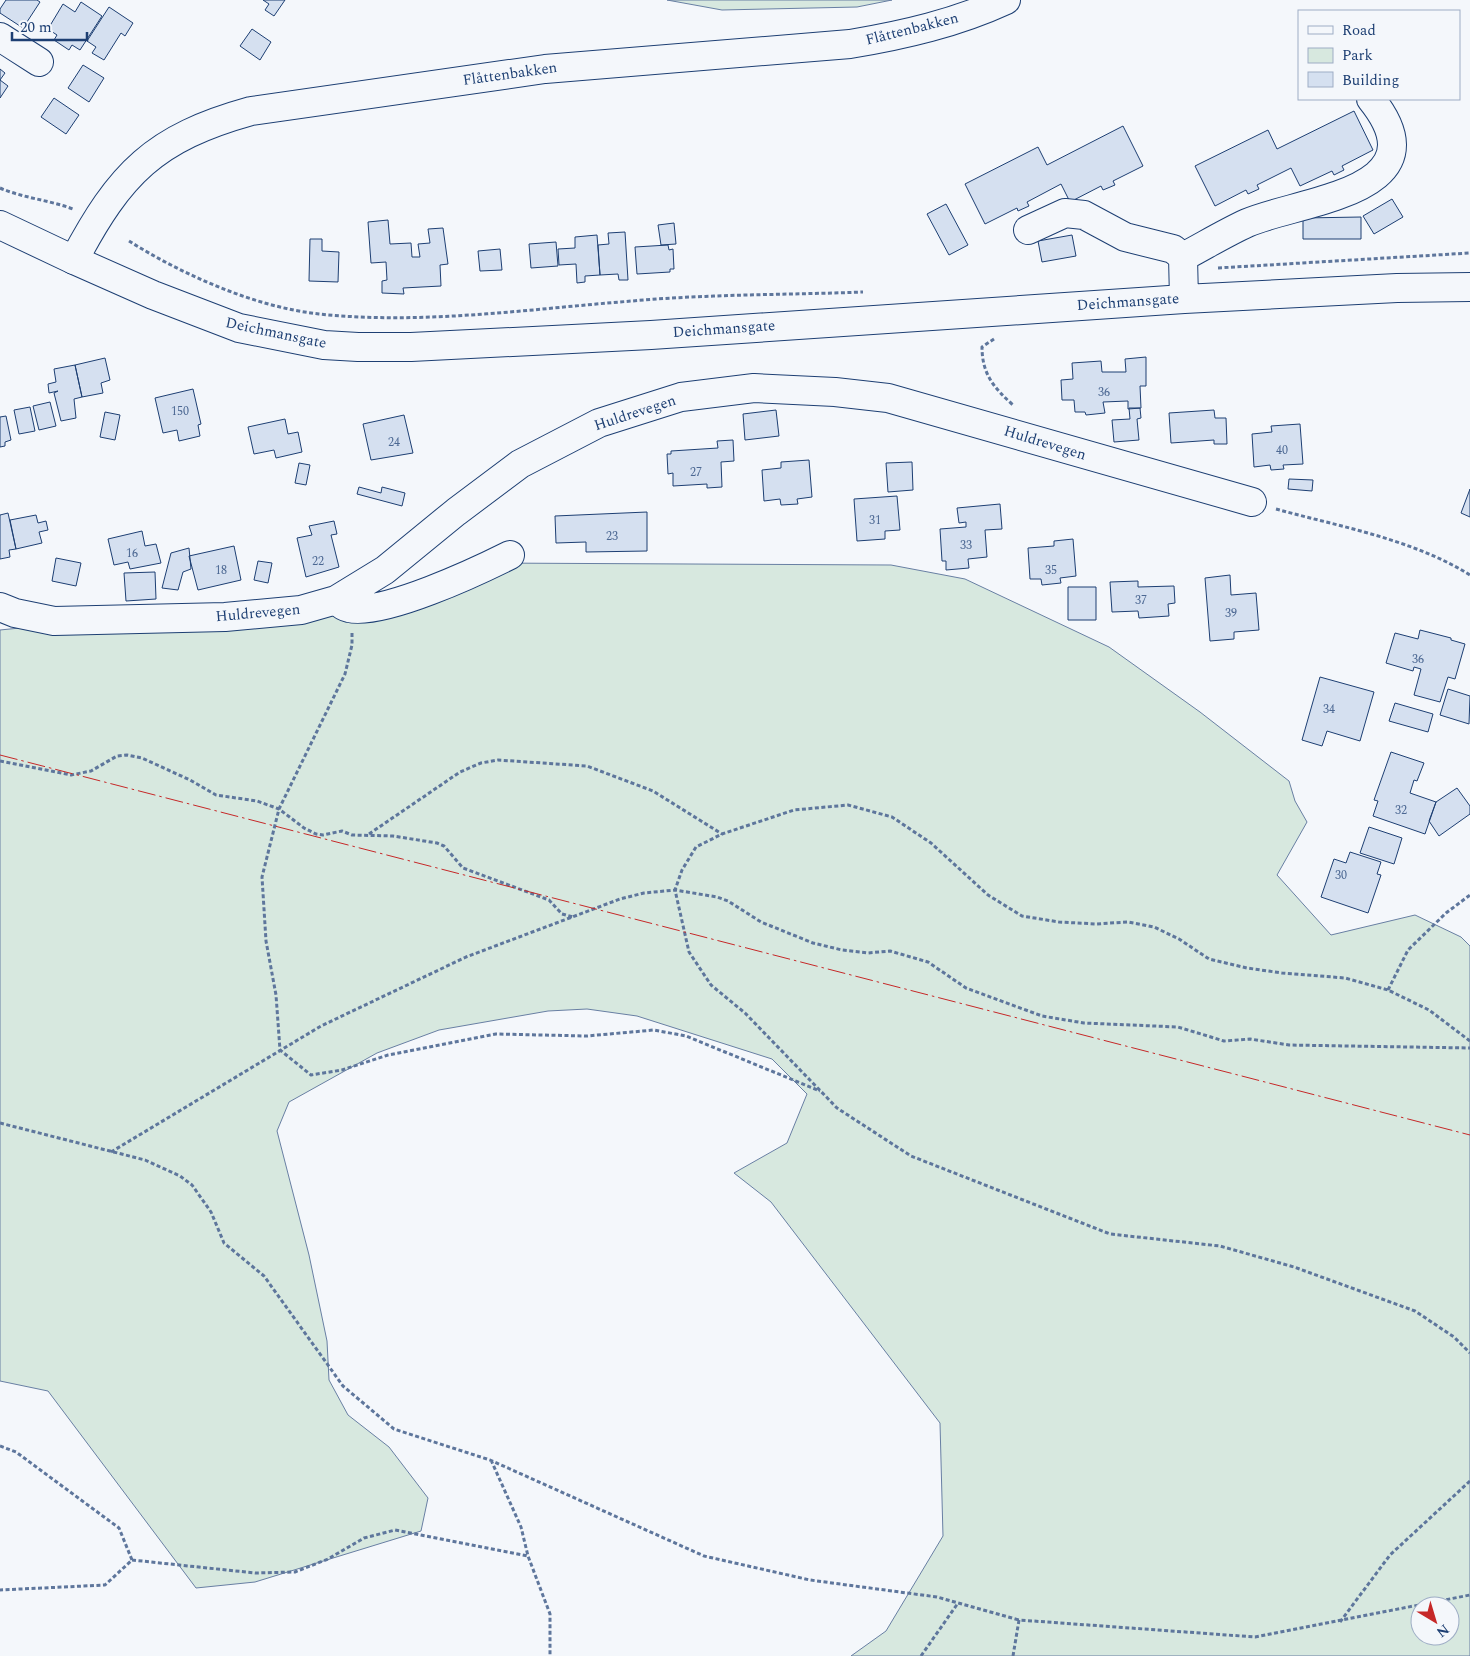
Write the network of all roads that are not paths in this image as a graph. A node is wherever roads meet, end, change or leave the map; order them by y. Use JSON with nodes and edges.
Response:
{"nodes":[{"id":1,"x":1006,"y":0,"type":"edge"},
{"id":2,"x":0,"y":37,"type":"edge"},
{"id":3,"x":39,"y":62,"type":"dead end"},
{"id":4,"x":1372,"y":100,"type":"edge"},
{"id":5,"x":0,"y":225,"type":"edge"},
{"id":6,"x":1028,"y":230,"type":"dead end"},
{"id":7,"x":74,"y":260,"type":"junction"},
{"id":8,"x":1183,"y":264,"type":"junction"},
{"id":9,"x":1470,"y":287,"type":"edge"},
{"id":10,"x":1184,"y":299,"type":"junction"},
{"id":11,"x":1252,"y":502,"type":"road end"},
{"id":12,"x":510,"y":556,"type":"dead end"},
{"id":13,"x":344,"y":605,"type":"junction"},
{"id":14,"x":0,"y":608,"type":"edge"}],
"edges":[{"from":1,"to":7,"type":"street","name":"Flåttenbakken"},
{"from":2,"to":3,"type":"street"},
{"from":4,"to":8,"type":"street"},
{"from":5,"to":7,"type":"street","name":"Deichmansgate"},
{"from":6,"to":8,"type":"street"},
{"from":7,"to":10,"type":"street","name":"Deichmansgate"},
{"from":8,"to":10,"type":"street"},
{"from":9,"to":10,"type":"street","name":"Deichmansgate"},
{"from":11,"to":13,"type":"street","name":"Huldrevegen"},
{"from":12,"to":13,"type":"street"},
{"from":13,"to":14,"type":"street","name":"Huldrevegen"}]}
